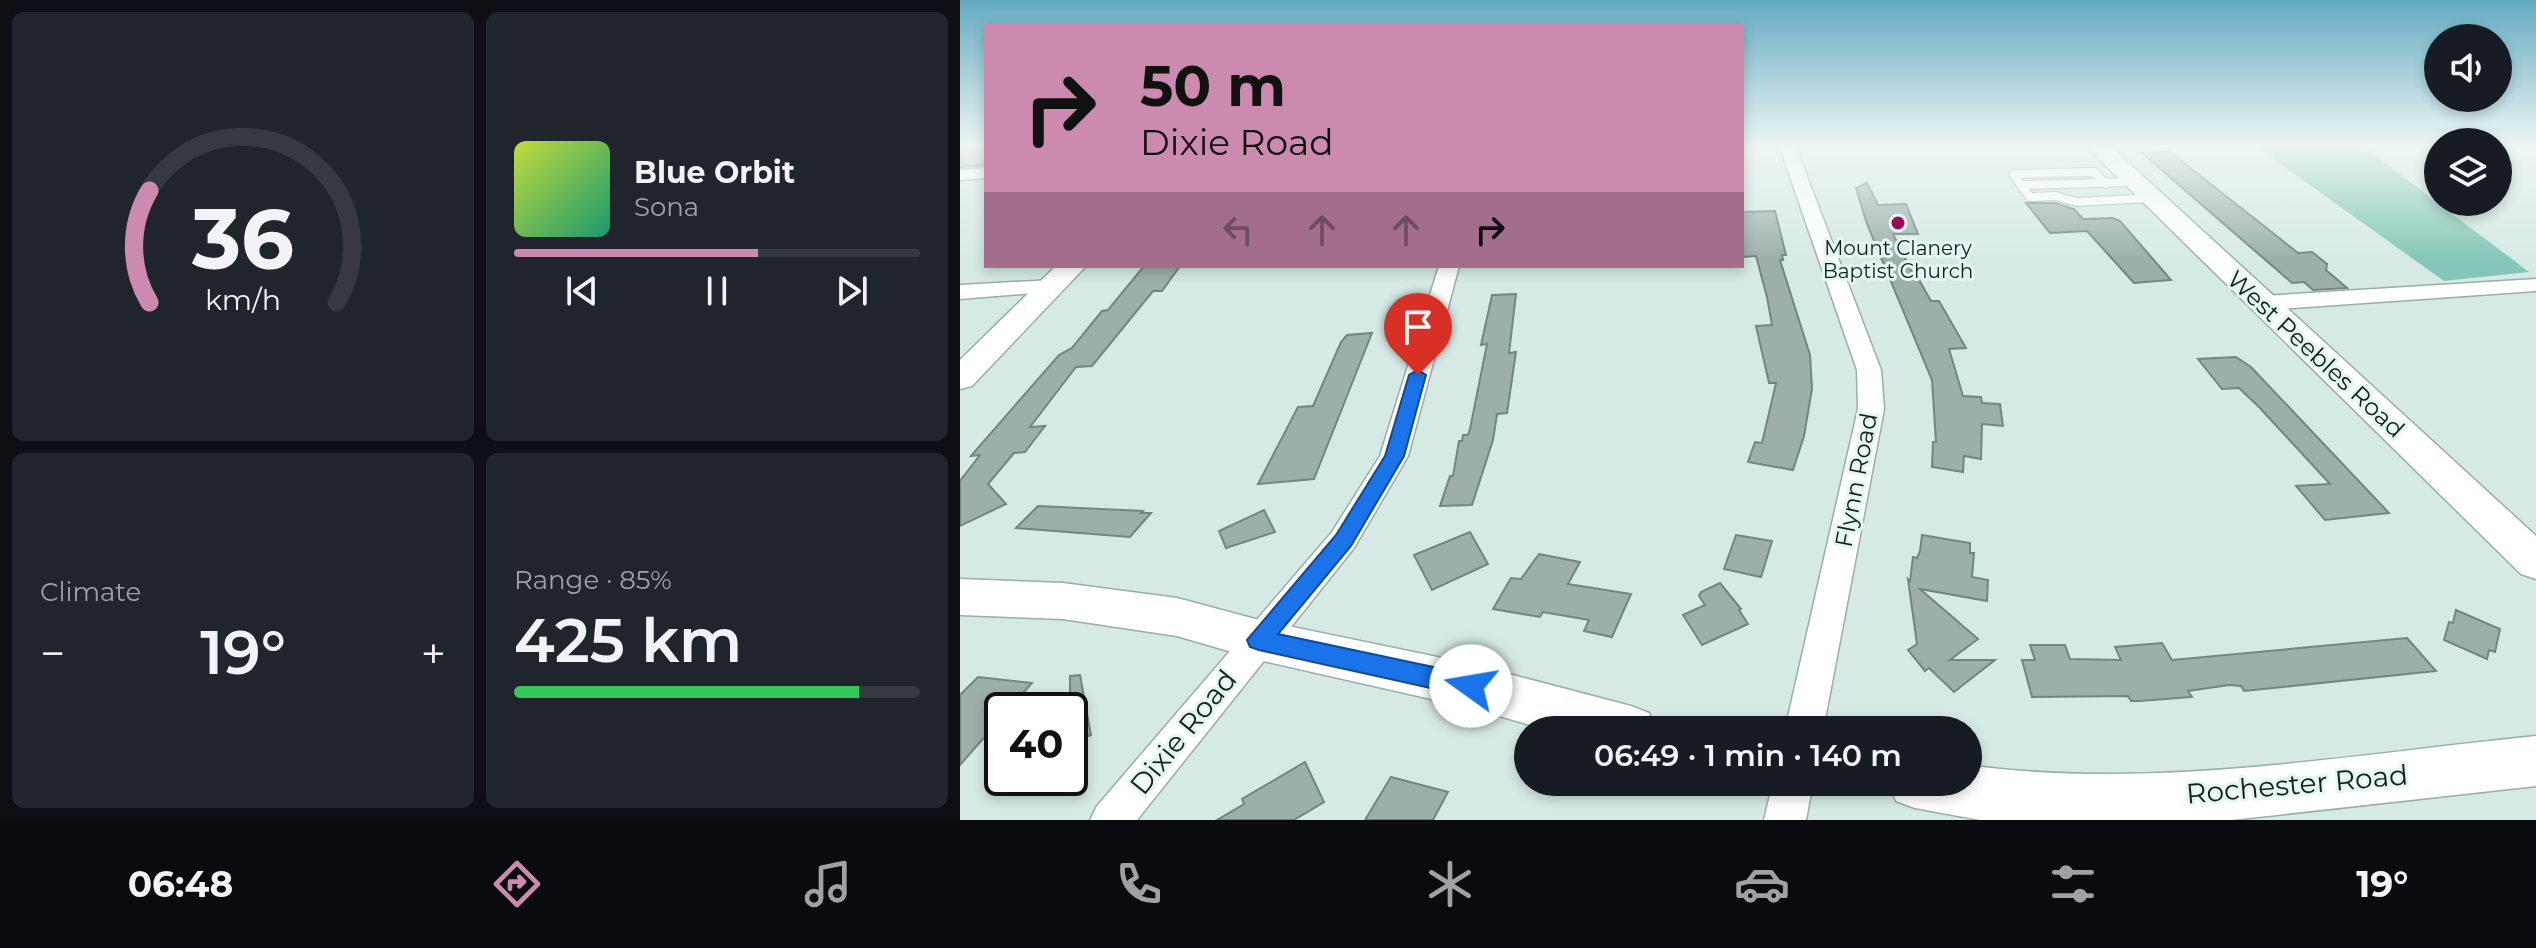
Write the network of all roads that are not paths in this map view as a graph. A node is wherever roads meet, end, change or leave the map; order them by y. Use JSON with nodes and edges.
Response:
{"nodes":[{"id":1,"x":1801,"y":183,"type":"edge"},
{"id":2,"x":2120,"y":183,"type":"edge"},
{"id":3,"x":2127,"y":183,"type":"edge"},
{"id":4,"x":2022,"y":185,"type":"joint"},
{"id":5,"x":2131,"y":188,"type":"junction"},
{"id":6,"x":1448,"y":268,"type":"edge"},
{"id":7,"x":1062,"y":276,"type":"edge"},
{"id":8,"x":2536,"y":285,"type":"edge"},
{"id":9,"x":960,"y":292,"type":"edge"},
{"id":10,"x":2263,"y":303,"type":"junction"},
{"id":11,"x":960,"y":379,"type":"edge"},
{"id":12,"x":2536,"y":562,"type":"edge"},
{"id":13,"x":960,"y":597,"type":"edge"},
{"id":14,"x":1259,"y":640,"type":"junction"},
{"id":15,"x":1580,"y":716,"type":"edge"},
{"id":16,"x":1807,"y":716,"type":"edge"},
{"id":17,"x":2536,"y":761,"type":"edge"},
{"id":18,"x":1982,"y":794,"type":"edge"},
{"id":19,"x":1790,"y":796,"type":"edge"},
{"id":20,"x":1111,"y":820,"type":"edge"},
{"id":21,"x":1785,"y":820,"type":"edge"}],
"edges":[{"from":1,"to":16,"type":"street","name":"Flynn Road"},
{"from":2,"to":5,"type":"lane"},
{"from":3,"to":5,"type":"street","name":"West Peebles Road"},
{"from":4,"to":5,"type":"lane"},
{"from":4,"to":5,"type":"lane"},
{"from":5,"to":10,"type":"street","name":"West Peebles Road"},
{"from":6,"to":14,"type":"street","name":"Dixie Road"},
{"from":7,"to":9,"type":"street"},
{"from":7,"to":11,"type":"street"},
{"from":8,"to":10,"type":"street"},
{"from":10,"to":12,"type":"street","name":"West Peebles Road"},
{"from":13,"to":14,"type":"street"},
{"from":14,"to":15,"type":"street"},
{"from":14,"to":20,"type":"street","name":"Dixie Road"},
{"from":17,"to":18,"type":"street","name":"Rochester Road"},
{"from":19,"to":21,"type":"street"}]}
